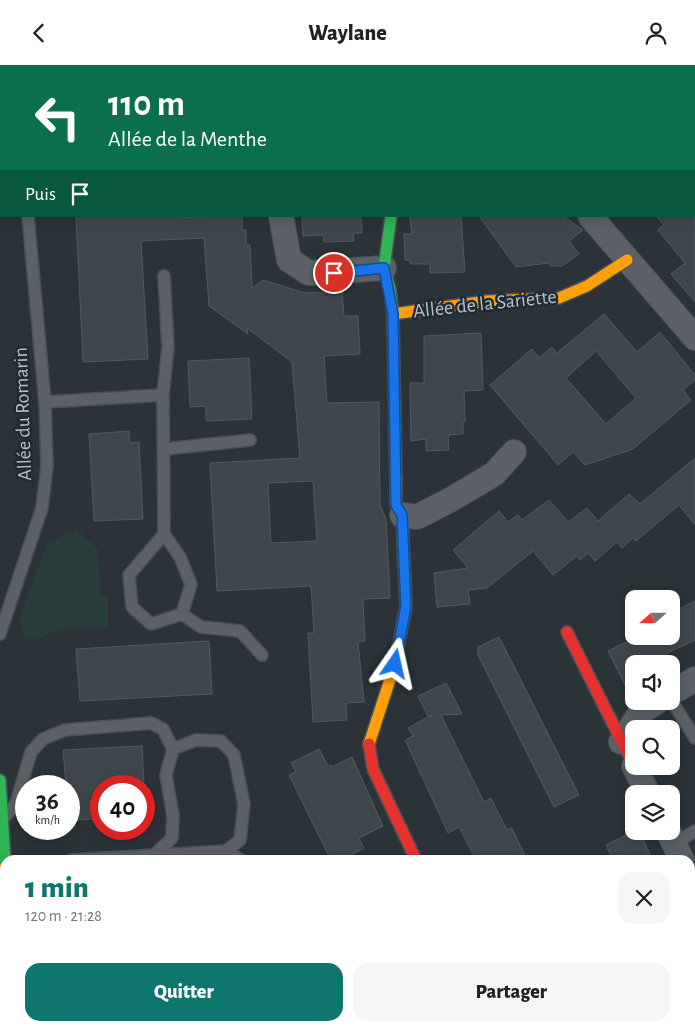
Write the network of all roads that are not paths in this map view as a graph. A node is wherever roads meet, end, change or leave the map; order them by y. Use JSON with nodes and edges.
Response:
{"nodes":[{"id":1,"x":28,"y":217,"type":"edge"},
{"id":2,"x":281,"y":217,"type":"edge"},
{"id":3,"x":391,"y":217,"type":"edge"},
{"id":4,"x":591,"y":217,"type":"edge"},
{"id":5,"x":627,"y":260,"type":"junction"},
{"id":6,"x":384,"y":268,"type":"junction"},
{"id":7,"x":164,"y":275,"type":"dead end"},
{"id":8,"x":393,"y":314,"type":"junction"},
{"id":9,"x":695,"y":338,"type":"edge"},
{"id":10,"x":163,"y":395,"type":"junction"},
{"id":11,"x":45,"y":403,"type":"junction"},
{"id":12,"x":250,"y":440,"type":"dead end"},
{"id":13,"x":165,"y":449,"type":"junction"},
{"id":14,"x":514,"y":452,"type":"dead end"},
{"id":15,"x":402,"y":515,"type":"junction"},
{"id":16,"x":164,"y":534,"type":"junction"},
{"id":17,"x":182,"y":614,"type":"junction"},
{"id":18,"x":567,"y":632,"type":"dead end"},
{"id":19,"x":0,"y":634,"type":"edge"},
{"id":20,"x":262,"y":655,"type":"dead end"},
{"id":21,"x":695,"y":679,"type":"edge"},
{"id":22,"x":680,"y":688,"type":"edge"},
{"id":23,"x":644,"y":710,"type":"edge"},
{"id":24,"x":677,"y":710,"type":"edge"},
{"id":25,"x":695,"y":738,"type":"edge"},
{"id":26,"x":621,"y":742,"type":"junction"},
{"id":27,"x":172,"y":749,"type":"junction"},
{"id":28,"x":625,"y":749,"type":"edge"},
{"id":29,"x":0,"y":780,"type":"edge"},
{"id":30,"x":3,"y":819,"type":"junction"},
{"id":31,"x":695,"y":831,"type":"edge"},
{"id":32,"x":675,"y":845,"type":"edge"},
{"id":33,"x":226,"y":851,"type":"junction"},
{"id":34,"x":5,"y":855,"type":"edge"},
{"id":35,"x":154,"y":855,"type":"joint"},
{"id":36,"x":232,"y":855,"type":"edge"},
{"id":37,"x":414,"y":855,"type":"edge"}],
"edges":[{"from":1,"to":11,"type":"lane","name":"Allée du Romarin"},
{"from":2,"to":6,"type":"street"},
{"from":3,"to":6,"type":"street"},
{"from":4,"to":5,"type":"street"},
{"from":5,"to":8,"type":"street","name":"Allée de la Sariette"},
{"from":5,"to":9,"type":"street"},
{"from":6,"to":8,"type":"street"},
{"from":7,"to":10,"type":"lane"},
{"from":8,"to":15,"type":"street"},
{"from":10,"to":11,"type":"lane"},
{"from":10,"to":13,"type":"lane"},
{"from":11,"to":19,"type":"lane","name":"Allée du Romarin"},
{"from":12,"to":13,"type":"lane"},
{"from":13,"to":16,"type":"lane"},
{"from":14,"to":15,"type":"street"},
{"from":15,"to":37,"type":"street"},
{"from":16,"to":17,"type":"lane"},
{"from":16,"to":17,"type":"lane"},
{"from":17,"to":20,"type":"lane"},
{"from":18,"to":26,"type":"street"},
{"from":21,"to":22,"type":"street"},
{"from":23,"to":26,"type":"street"},
{"from":24,"to":25,"type":"lane"},
{"from":26,"to":28,"type":"street"},
{"from":27,"to":30,"type":"lane"},
{"from":27,"to":33,"type":"lane"},
{"from":27,"to":35,"type":"lane"},
{"from":29,"to":30,"type":"street"},
{"from":30,"to":34,"type":"street"},
{"from":31,"to":32,"type":"lane"},
{"from":33,"to":35,"type":"lane"},
{"from":33,"to":36,"type":"lane"}]}
